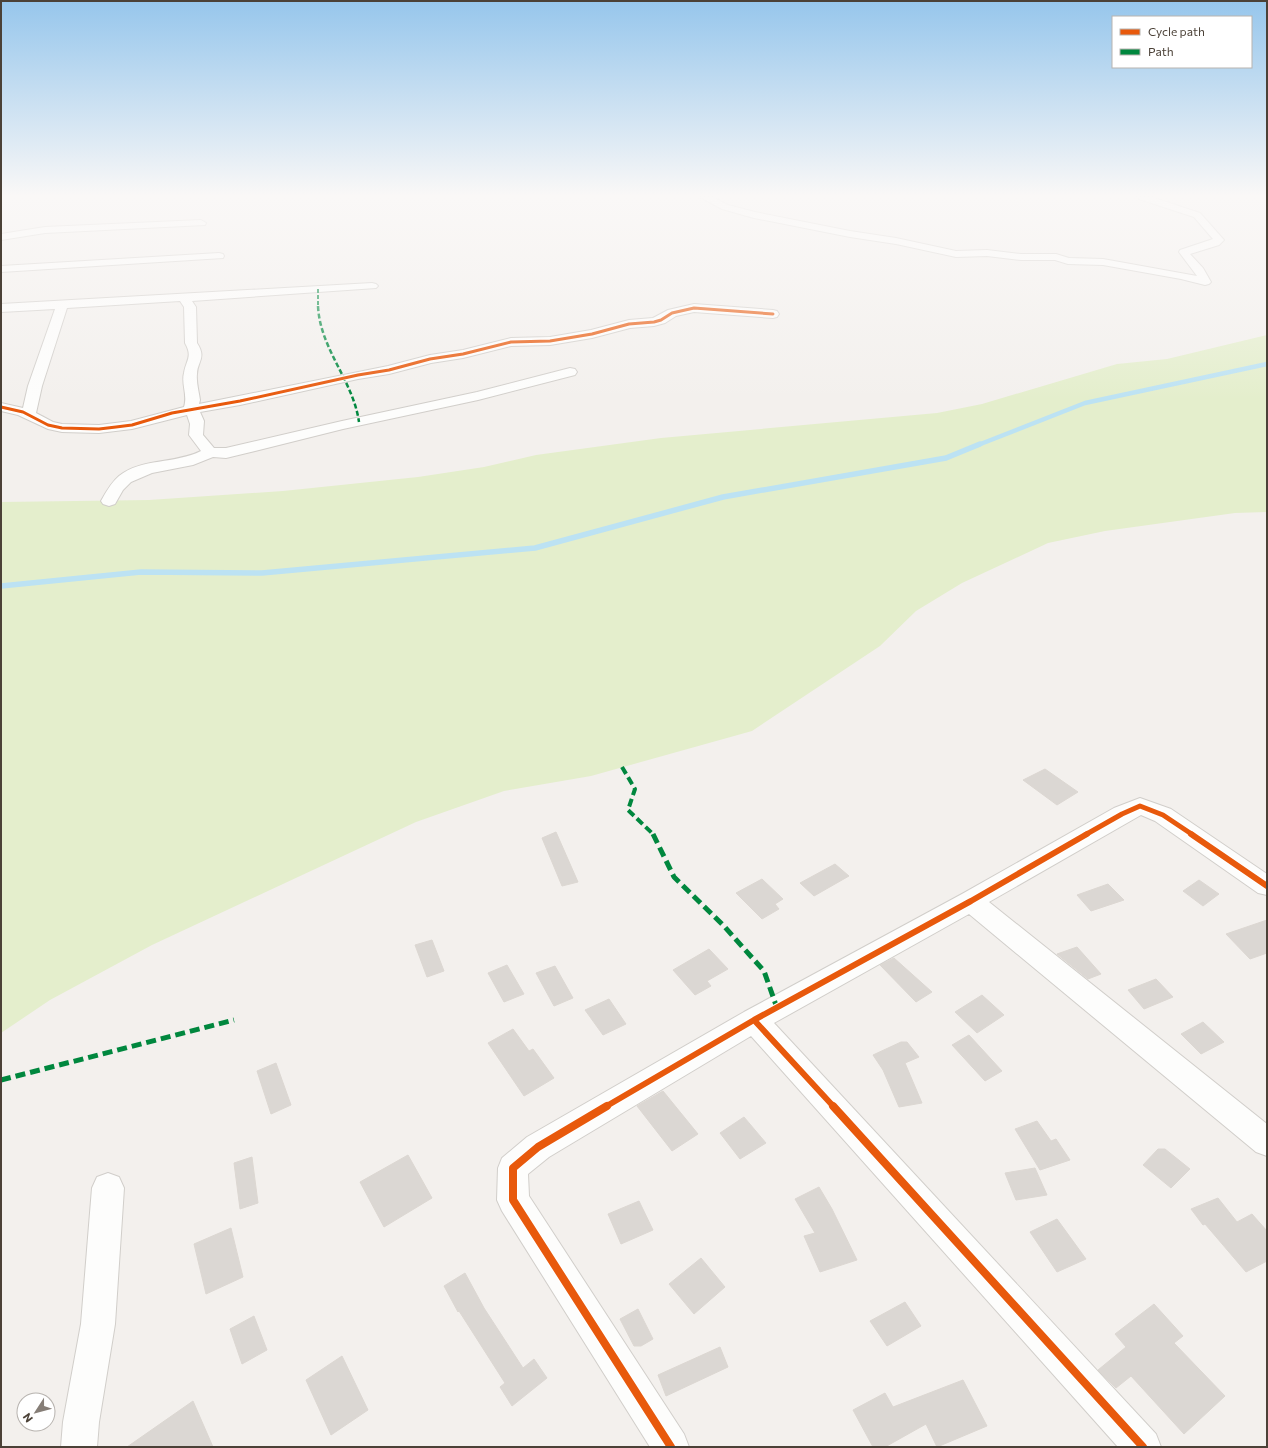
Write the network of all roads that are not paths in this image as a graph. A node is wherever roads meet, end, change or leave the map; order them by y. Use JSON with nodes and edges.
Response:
{"nodes":[{"id":1,"x":75,"y":265,"type":"edge"},
{"id":2,"x":1119,"y":265,"type":"edge"},
{"id":3,"x":1194,"y":265,"type":"edge"},
{"id":4,"x":1,"y":269,"type":"edge"},
{"id":5,"x":372,"y":286,"type":"dead end"},
{"id":6,"x":184,"y":298,"type":"junction"},
{"id":7,"x":62,"y":305,"type":"junction"},
{"id":8,"x":1,"y":308,"type":"edge"},
{"id":9,"x":773,"y":314,"type":"dead end"},
{"id":10,"x":570,"y":372,"type":"dead end"},
{"id":11,"x":1,"y":407,"type":"edge"},
{"id":12,"x":190,"y":409,"type":"junction"},
{"id":13,"x":28,"y":415,"type":"junction"},
{"id":14,"x":210,"y":452,"type":"junction"},
{"id":15,"x":109,"y":501,"type":"dead end"},
{"id":16,"x":1267,"y":886,"type":"edge"},
{"id":17,"x":971,"y":901,"type":"junction"},
{"id":18,"x":754,"y":1020,"type":"junction"},
{"id":19,"x":1267,"y":1142,"type":"edge"},
{"id":20,"x":108,"y":1188,"type":"dead end"},
{"id":21,"x":79,"y":1447,"type":"edge"},
{"id":22,"x":671,"y":1447,"type":"edge"},
{"id":23,"x":1143,"y":1447,"type":"edge"}],
"edges":[{"from":1,"to":4,"type":"street"},
{"from":2,"to":3,"type":"street"},
{"from":5,"to":6,"type":"street"},
{"from":6,"to":7,"type":"street"},
{"from":6,"to":12,"type":"street"},
{"from":7,"to":8,"type":"street"},
{"from":7,"to":13,"type":"street"},
{"from":9,"to":12,"type":"street"},
{"from":10,"to":14,"type":"street"},
{"from":11,"to":13,"type":"street"},
{"from":12,"to":13,"type":"street"},
{"from":12,"to":14,"type":"street"},
{"from":14,"to":15,"type":"street"},
{"from":16,"to":17,"type":"street"},
{"from":17,"to":18,"type":"street"},
{"from":17,"to":19,"type":"street"},
{"from":18,"to":22,"type":"street"},
{"from":18,"to":23,"type":"street"},
{"from":20,"to":21,"type":"street"}]}
